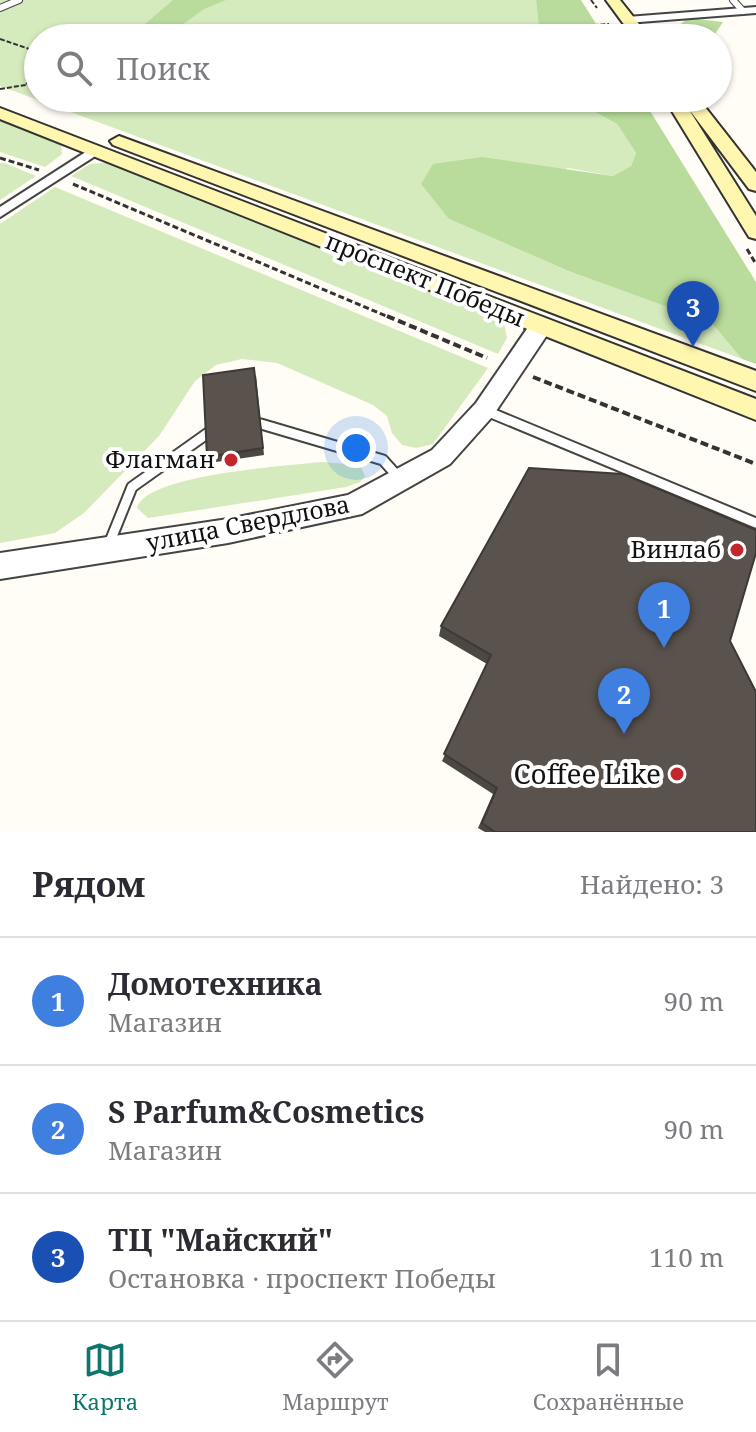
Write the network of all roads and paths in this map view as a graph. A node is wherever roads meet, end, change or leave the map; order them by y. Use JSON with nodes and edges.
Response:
{"nodes":[{"id":1,"x":19,"y":0,"type":"edge"},
{"id":2,"x":613,"y":0,"type":"edge"},
{"id":3,"x":733,"y":0,"type":"edge"},
{"id":4,"x":0,"y":8,"type":"edge"},
{"id":5,"x":756,"y":10,"type":"edge"},
{"id":6,"x":743,"y":11,"type":"junction"},
{"id":7,"x":620,"y":22,"type":"junction"},
{"id":8,"x":596,"y":24,"type":"edge"},
{"id":9,"x":622,"y":24,"type":"edge"},
{"id":10,"x":0,"y":39,"type":"edge"},
{"id":11,"x":24,"y":47,"type":"edge"},
{"id":12,"x":24,"y":86,"type":"edge"},
{"id":13,"x":0,"y":89,"type":"edge"},
{"id":14,"x":0,"y":95,"type":"edge"},
{"id":15,"x":24,"y":104,"type":"edge"},
{"id":16,"x":45,"y":112,"type":"edge"},
{"id":17,"x":681,"y":112,"type":"edge"},
{"id":18,"x":700,"y":112,"type":"edge"},
{"id":19,"x":0,"y":113,"type":"edge"},
{"id":20,"x":113,"y":138,"type":"junction"},
{"id":21,"x":95,"y":150,"type":"junction"},
{"id":22,"x":0,"y":158,"type":"edge"},
{"id":23,"x":737,"y":160,"type":"junction"},
{"id":24,"x":711,"y":163,"type":"junction"},
{"id":25,"x":41,"y":171,"type":"dead end"},
{"id":26,"x":62,"y":180,"type":"dead end"},
{"id":27,"x":756,"y":185,"type":"edge"},
{"id":28,"x":0,"y":213,"type":"edge"},
{"id":29,"x":756,"y":232,"type":"edge"},
{"id":30,"x":548,"y":316,"type":"junction"},
{"id":31,"x":487,"y":358,"type":"dead end"},
{"id":32,"x":531,"y":376,"type":"dead end"},
{"id":33,"x":756,"y":381,"type":"edge"},
{"id":34,"x":484,"y":410,"type":"junction"},
{"id":35,"x":756,"y":410,"type":"edge"},
{"id":36,"x":261,"y":424,"type":"edge"},
{"id":37,"x":208,"y":433,"type":"edge"},
{"id":38,"x":756,"y":464,"type":"edge"},
{"id":39,"x":401,"y":481,"type":"junction"},
{"id":40,"x":756,"y":523,"type":"edge"},
{"id":41,"x":107,"y":550,"type":"junction"},
{"id":42,"x":0,"y":566,"type":"edge"}],
"edges":[{"from":1,"to":4,"type":"lane"},
{"from":2,"to":7,"type":"main road"},
{"from":3,"to":6,"type":"lane"},
{"from":5,"to":6,"type":"street"},
{"from":6,"to":7,"type":"street"},
{"from":7,"to":8,"type":"path"},
{"from":7,"to":9,"type":"main road"},
{"from":10,"to":11,"type":"path"},
{"from":12,"to":13,"type":"path"},
{"from":14,"to":15,"type":"main road","name":"проспект Победы"},
{"from":16,"to":20,"type":"main road","name":"проспект Победы"},
{"from":17,"to":24,"type":"main road"},
{"from":18,"to":23,"type":"main road"},
{"from":19,"to":21,"type":"main road","name":"проспект Победы"},
{"from":20,"to":21,"type":"main road"},
{"from":20,"to":30,"type":"main road","name":"проспект Победы"},
{"from":21,"to":28,"type":"street"},
{"from":21,"to":30,"type":"main road","name":"проспект Победы"},
{"from":22,"to":25,"type":"path"},
{"from":23,"to":24,"type":"main road"},
{"from":23,"to":27,"type":"main road"},
{"from":24,"to":29,"type":"main road"},
{"from":26,"to":31,"type":"path"},
{"from":30,"to":33,"type":"main road","name":"проспект Победы"},
{"from":30,"to":34,"type":"street","name":"улица Свердлова"},
{"from":30,"to":35,"type":"main road","name":"проспект Победы"},
{"from":32,"to":38,"type":"path"},
{"from":34,"to":39,"type":"street","name":"улица Свердлова"},
{"from":34,"to":40,"type":"lane"},
{"from":36,"to":39,"type":"lane"},
{"from":37,"to":41,"type":"lane"},
{"from":39,"to":41,"type":"street","name":"улица Свердлова"},
{"from":41,"to":42,"type":"street","name":"улица Свердлова"}]}
